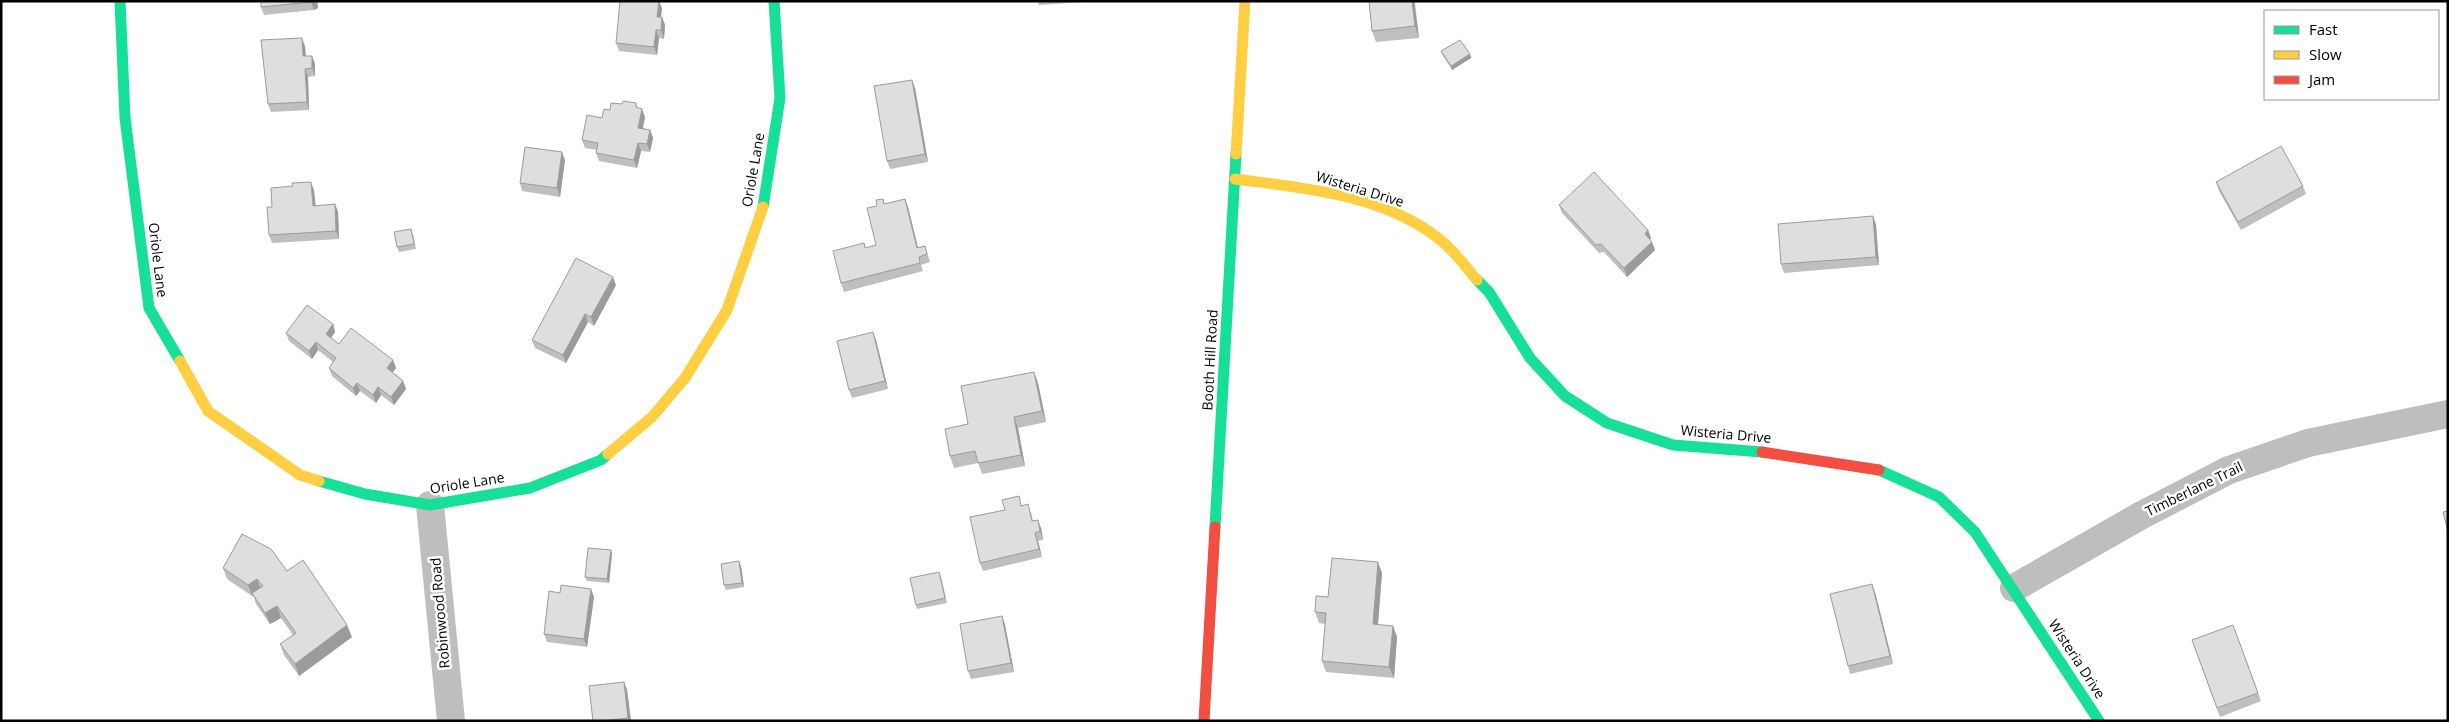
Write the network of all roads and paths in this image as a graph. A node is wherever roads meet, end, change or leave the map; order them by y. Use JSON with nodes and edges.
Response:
{"nodes":[{"id":1,"x":120,"y":1,"type":"edge"},
{"id":2,"x":774,"y":1,"type":"edge"},
{"id":3,"x":1245,"y":1,"type":"edge"},
{"id":4,"x":1235,"y":179,"type":"junction"},
{"id":5,"x":2448,"y":414,"type":"edge"},
{"id":6,"x":430,"y":505,"type":"junction"},
{"id":7,"x":2014,"y":588,"type":"junction"},
{"id":8,"x":451,"y":721,"type":"edge"},
{"id":9,"x":1204,"y":721,"type":"edge"},
{"id":10,"x":2099,"y":721,"type":"edge"}],
"edges":[{"from":1,"to":6,"type":"street","name":"Oriole Lane"},
{"from":2,"to":6,"type":"street","name":"Oriole Lane"},
{"from":3,"to":4,"type":"street","name":"Booth Hill Road"},
{"from":4,"to":7,"type":"street","name":"Wisteria Drive"},
{"from":4,"to":9,"type":"street","name":"Booth Hill Road"},
{"from":5,"to":7,"type":"street","name":"Timberlane Trail"},
{"from":6,"to":8,"type":"street","name":"Robinwood Road"},
{"from":7,"to":10,"type":"street","name":"Wisteria Drive"}]}
